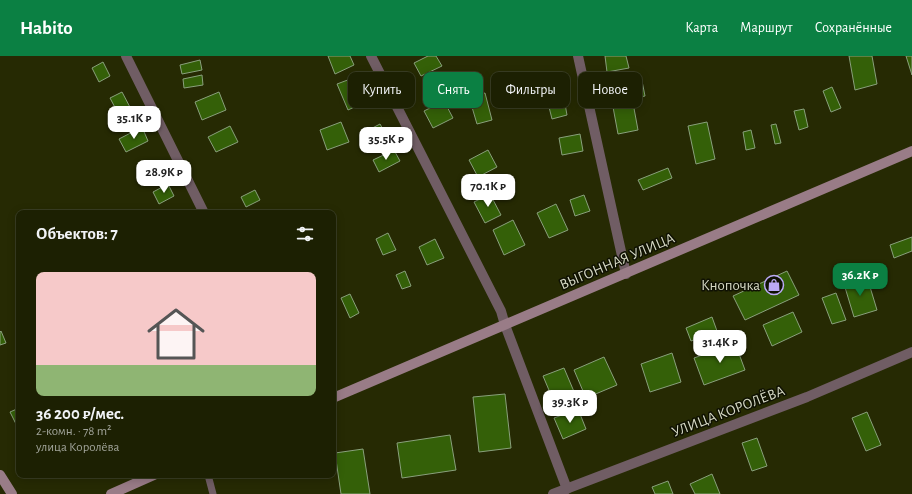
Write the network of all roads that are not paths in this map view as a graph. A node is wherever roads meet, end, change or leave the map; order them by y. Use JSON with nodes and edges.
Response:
{"nodes":[{"id":1,"x":126,"y":56,"type":"edge"},
{"id":2,"x":371,"y":56,"type":"edge"},
{"id":3,"x":578,"y":56,"type":"edge"},
{"id":4,"x":912,"y":151,"type":"edge"},
{"id":5,"x":203,"y":210,"type":"edge"},
{"id":6,"x":626,"y":274,"type":"junction"},
{"id":7,"x":505,"y":326,"type":"junction"},
{"id":8,"x":912,"y":352,"type":"edge"},
{"id":9,"x":336,"y":397,"type":"edge"},
{"id":10,"x":0,"y":475,"type":"edge"},
{"id":11,"x":147,"y":478,"type":"edge"},
{"id":12,"x":209,"y":478,"type":"edge"},
{"id":13,"x":567,"y":489,"type":"junction"},
{"id":14,"x":12,"y":494,"type":"edge"},
{"id":15,"x":111,"y":494,"type":"edge"},
{"id":16,"x":213,"y":494,"type":"edge"},
{"id":17,"x":553,"y":494,"type":"edge"}],
"edges":[{"from":1,"to":5,"type":"street"},
{"from":2,"to":7,"type":"street"},
{"from":3,"to":6,"type":"street"},
{"from":4,"to":6,"type":"street","name":"ВЫГОННАЯ УЛИЦА"},
{"from":6,"to":7,"type":"street","name":"ВЫГОННАЯ УЛИЦА"},
{"from":7,"to":9,"type":"street","name":"ВЫГОННАЯ УЛИЦА"},
{"from":7,"to":13,"type":"street"},
{"from":8,"to":13,"type":"street","name":"УЛИЦА КОРОЛЁВА"},
{"from":10,"to":14,"type":"street"},
{"from":11,"to":15,"type":"street"},
{"from":12,"to":16,"type":"lane"},
{"from":13,"to":17,"type":"street","name":"УЛИЦА КОРОЛЁВА"}]}
